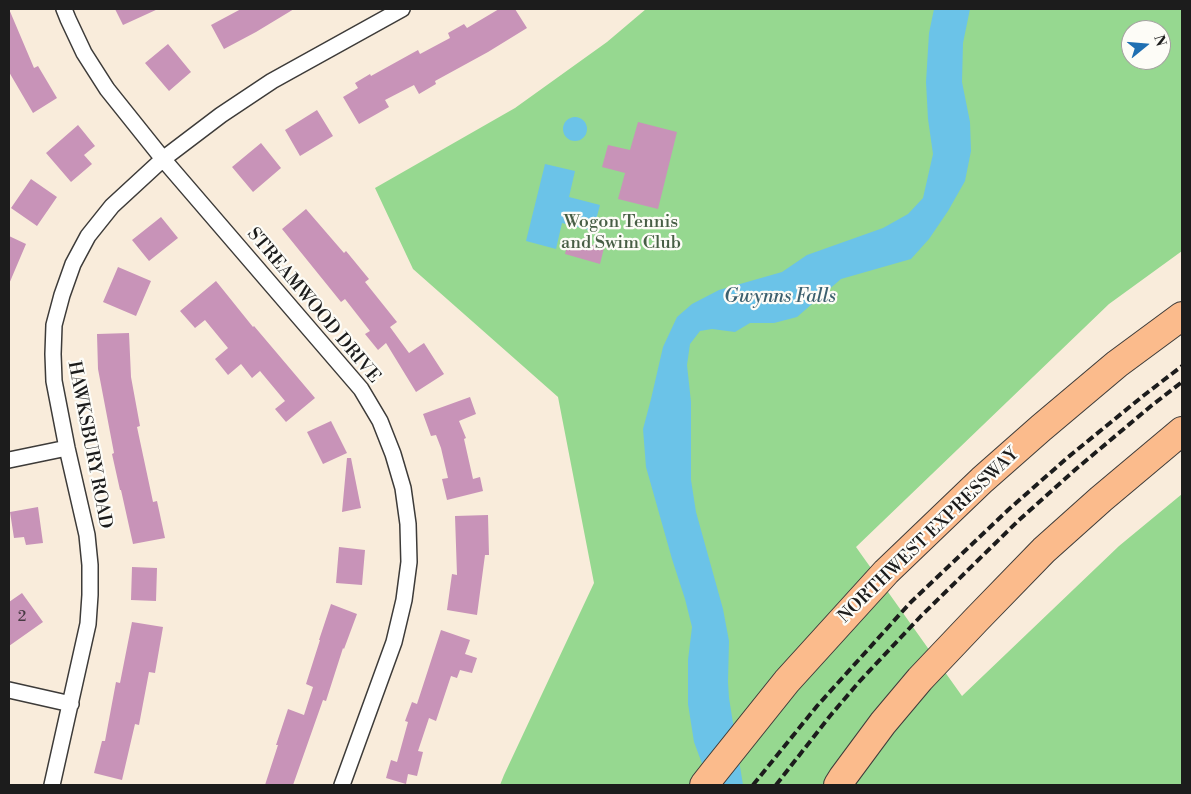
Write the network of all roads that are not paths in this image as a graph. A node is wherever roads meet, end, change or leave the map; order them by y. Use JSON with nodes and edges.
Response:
{"nodes":[{"id":1,"x":64,"y":9,"type":"edge"},
{"id":2,"x":402,"y":9,"type":"edge"},
{"id":3,"x":163,"y":159,"type":"junction"},
{"id":4,"x":1182,"y":316,"type":"edge"},
{"id":5,"x":1182,"y":431,"type":"edge"},
{"id":6,"x":67,"y":448,"type":"junction"},
{"id":7,"x":9,"y":460,"type":"edge"},
{"id":8,"x":9,"y":690,"type":"edge"},
{"id":9,"x":71,"y":704,"type":"junction"},
{"id":10,"x":52,"y":785,"type":"edge"},
{"id":11,"x":342,"y":785,"type":"edge"},
{"id":12,"x":704,"y":785,"type":"edge"},
{"id":13,"x":838,"y":785,"type":"edge"}],
"edges":[{"from":1,"to":3,"type":"street","name":"STREAMWOOD DRIVE"},
{"from":2,"to":3,"type":"street","name":"HAWKSBURY ROAD"},
{"from":3,"to":6,"type":"street","name":"HAWKSBURY ROAD"},
{"from":3,"to":11,"type":"street","name":"STREAMWOOD DRIVE"},
{"from":4,"to":12,"type":"highway","name":"NORTHWEST EXPRESSWAY"},
{"from":5,"to":13,"type":"highway"},
{"from":6,"to":7,"type":"street"},
{"from":6,"to":9,"type":"street","name":"HAWKSBURY ROAD"},
{"from":8,"to":9,"type":"street"},
{"from":9,"to":10,"type":"street","name":"HAWKSBURY ROAD"}]}
